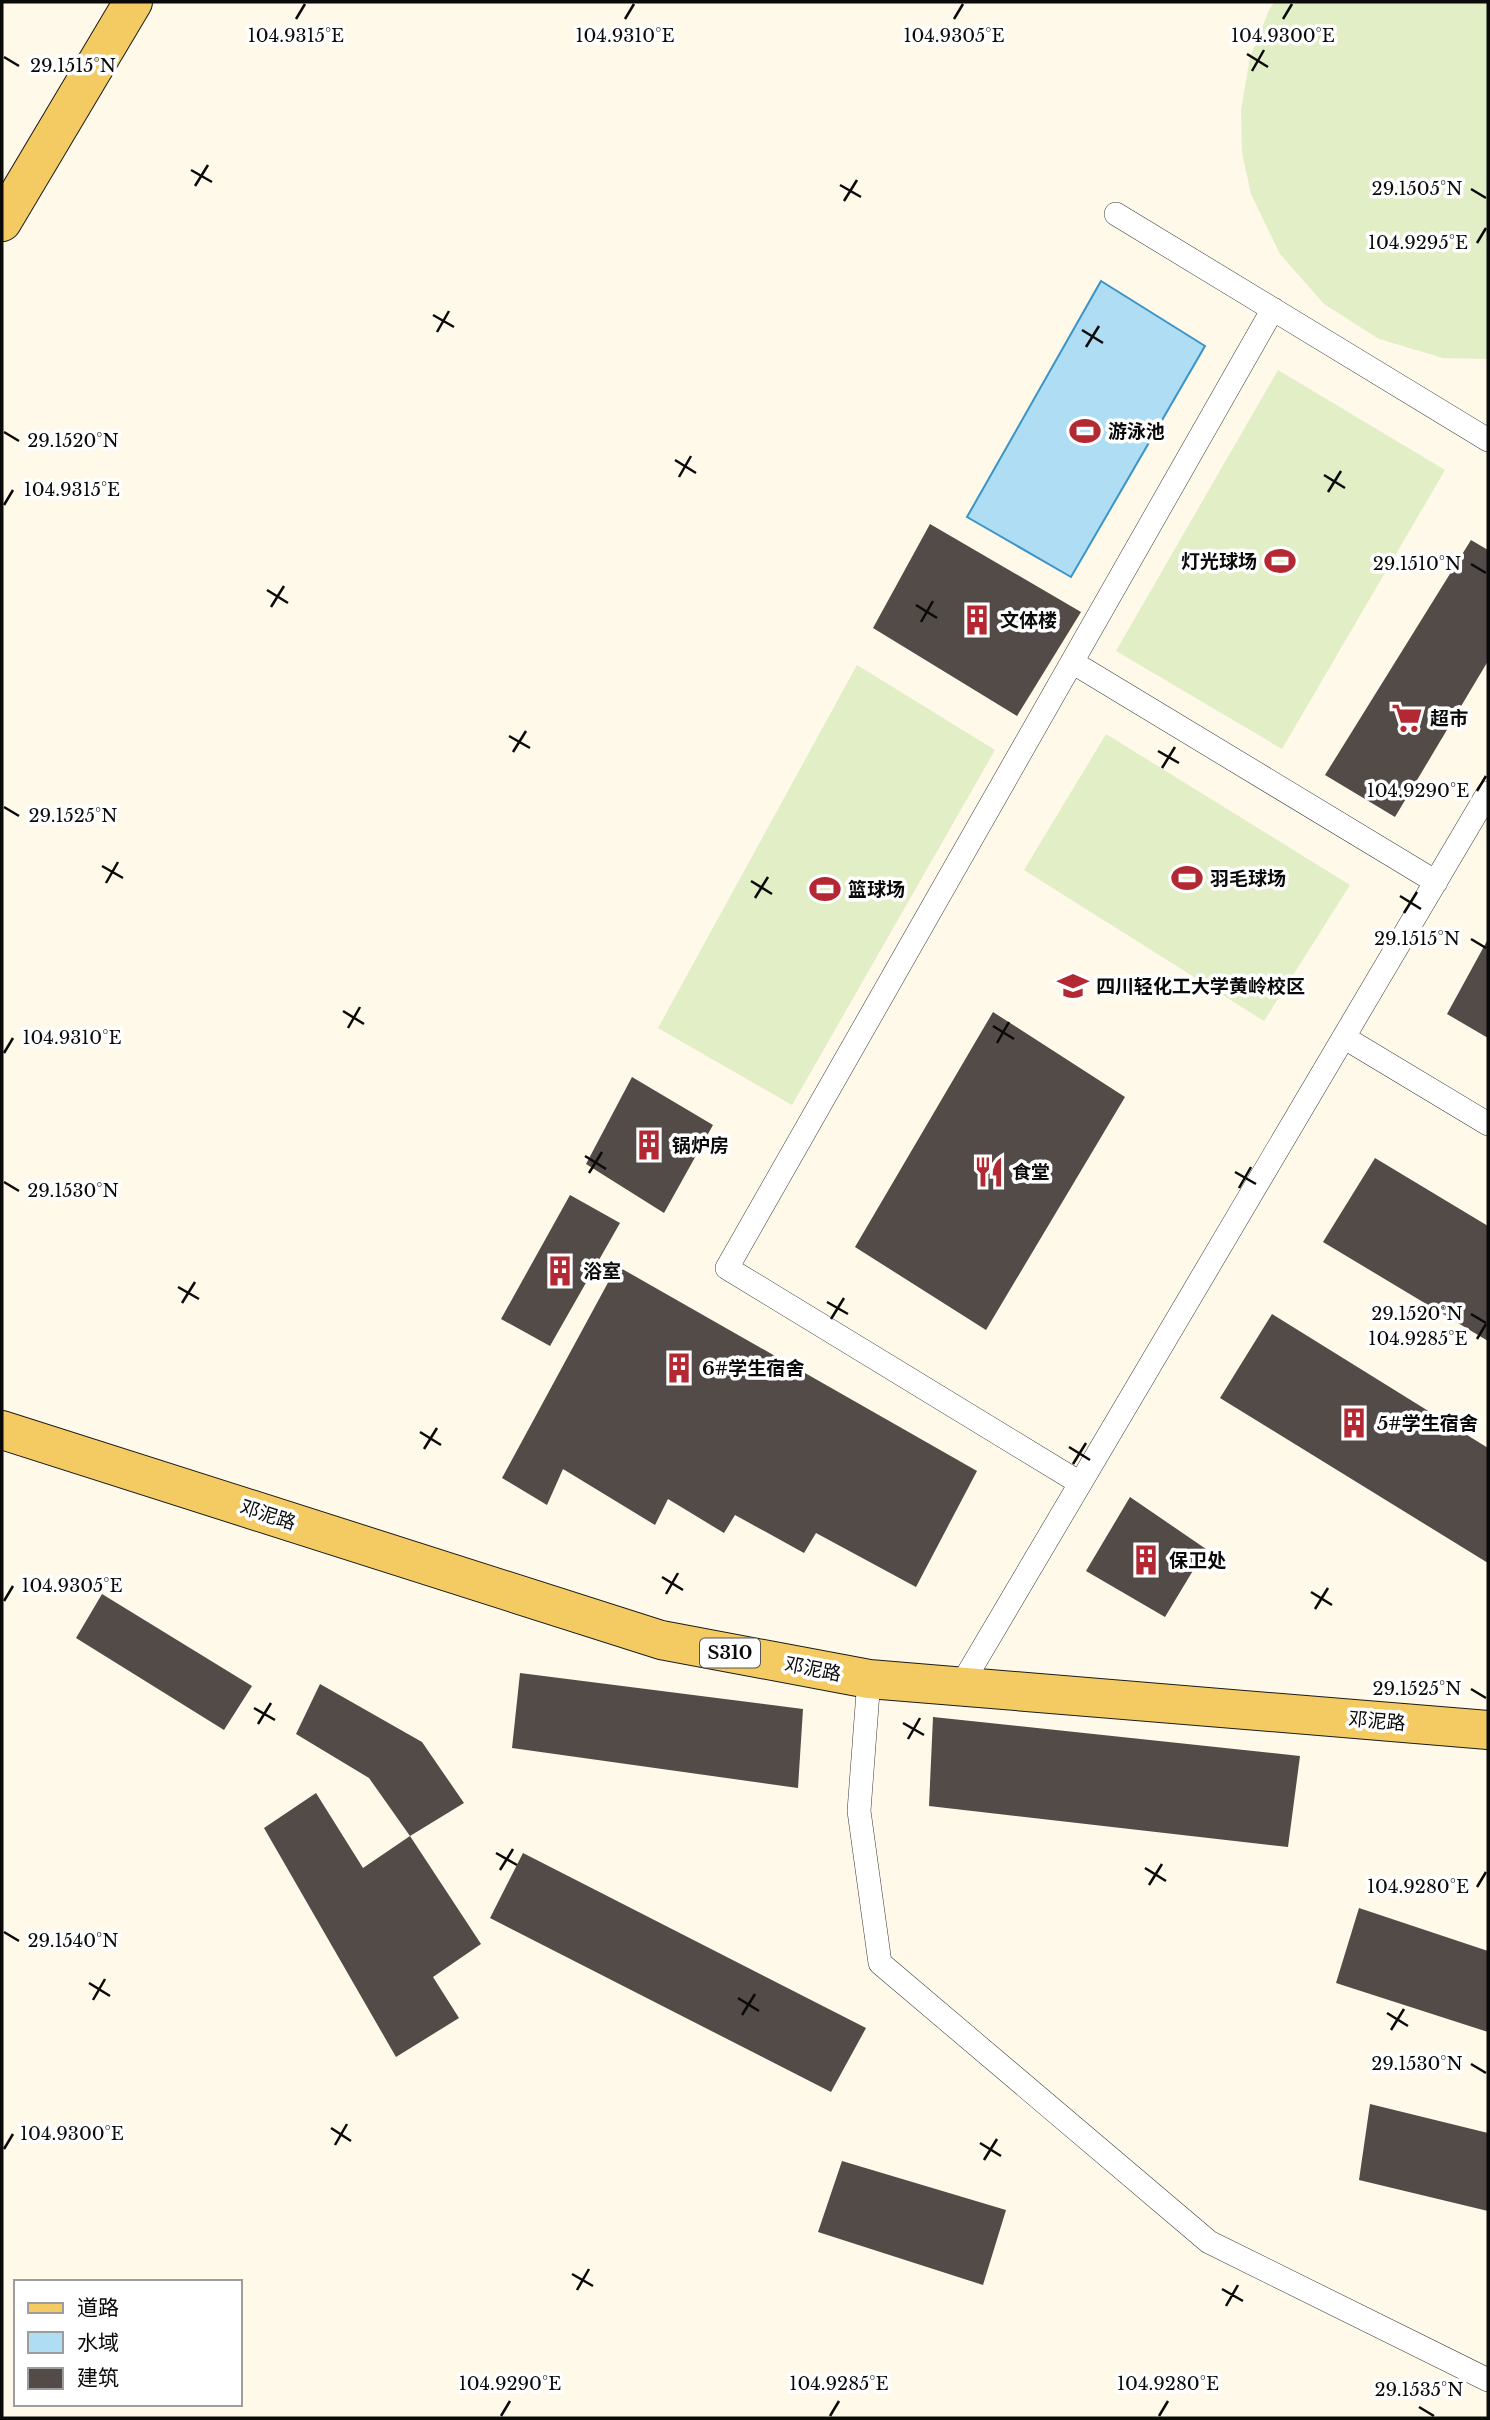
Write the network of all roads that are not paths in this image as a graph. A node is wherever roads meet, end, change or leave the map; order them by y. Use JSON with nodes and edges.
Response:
{"nodes":[{"id":1,"x":133,"y":2,"type":"edge"},
{"id":2,"x":1116,"y":214,"type":"dead end"},
{"id":3,"x":2,"y":222,"type":"edge"},
{"id":4,"x":1273,"y":309,"type":"junction"},
{"id":5,"x":1488,"y":440,"type":"edge"},
{"id":6,"x":1072,"y":662,"type":"junction"},
{"id":7,"x":1488,"y":793,"type":"edge"},
{"id":8,"x":1436,"y":882,"type":"junction"},
{"id":9,"x":1345,"y":1038,"type":"junction"},
{"id":10,"x":1488,"y":1124,"type":"edge"},
{"id":11,"x":2,"y":1430,"type":"edge"},
{"id":12,"x":1080,"y":1483,"type":"junction"},
{"id":13,"x":869,"y":1679,"type":"junction"},
{"id":14,"x":960,"y":1687,"type":"junction"},
{"id":15,"x":1488,"y":1730,"type":"edge"},
{"id":16,"x":1488,"y":2380,"type":"edge"}],
"edges":[{"from":1,"to":3,"type":"main road"},
{"from":2,"to":4,"type":"lane"},
{"from":4,"to":5,"type":"lane"},
{"from":4,"to":6,"type":"lane"},
{"from":6,"to":8,"type":"lane"},
{"from":6,"to":12,"type":"lane"},
{"from":7,"to":8,"type":"lane"},
{"from":8,"to":9,"type":"lane"},
{"from":9,"to":10,"type":"lane"},
{"from":9,"to":12,"type":"lane"},
{"from":11,"to":13,"type":"main road","name":"邓泥路","number":"S310"},
{"from":12,"to":14,"type":"lane"},
{"from":13,"to":14,"type":"main road","name":"邓泥路","number":"S310"},
{"from":13,"to":16,"type":"lane"},
{"from":14,"to":15,"type":"main road","name":"邓泥路","number":"S310"}]}
